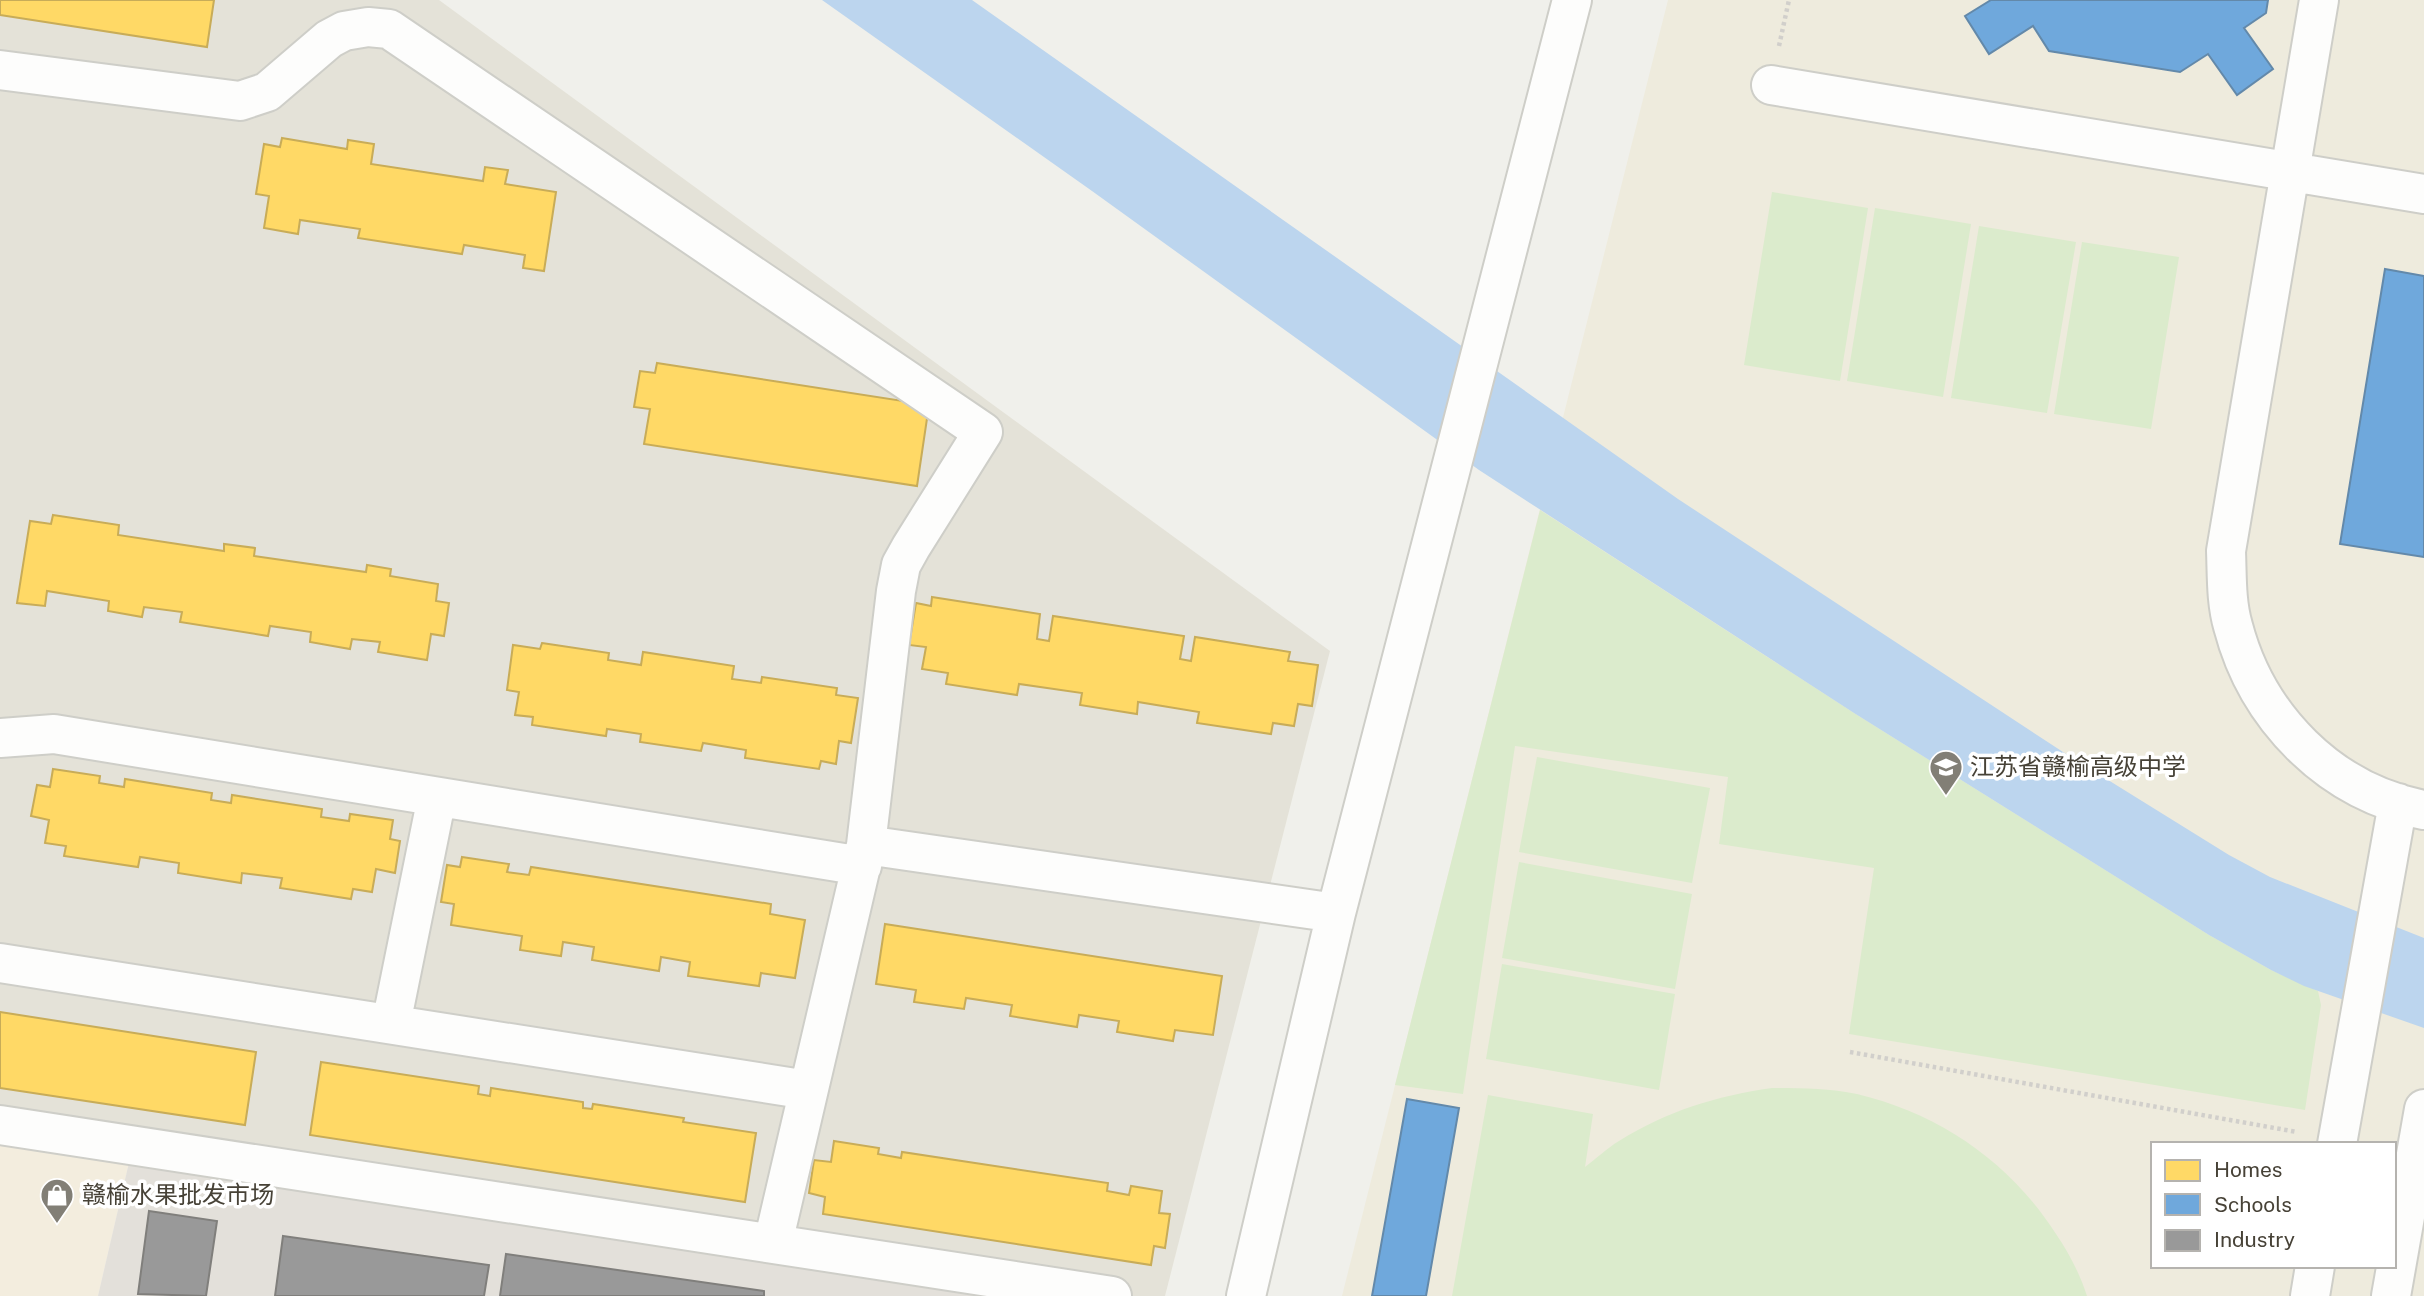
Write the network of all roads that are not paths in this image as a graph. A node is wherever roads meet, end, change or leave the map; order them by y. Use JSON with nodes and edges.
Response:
{"nodes":[{"id":1,"x":1573,"y":0,"type":"edge"},
{"id":2,"x":2319,"y":0,"type":"edge"},
{"id":3,"x":0,"y":70,"type":"edge"},
{"id":4,"x":1771,"y":85,"type":"dead end"},
{"id":5,"x":2290,"y":172,"type":"junction"},
{"id":6,"x":2424,"y":194,"type":"edge"},
{"id":7,"x":0,"y":738,"type":"edge"},
{"id":8,"x":438,"y":797,"type":"junction"},
{"id":9,"x":2411,"y":807,"type":"edge"},
{"id":10,"x":864,"y":855,"type":"junction"},
{"id":11,"x":1336,"y":913,"type":"junction"},
{"id":12,"x":0,"y":963,"type":"edge"},
{"id":13,"x":391,"y":1024,"type":"junction"},
{"id":14,"x":808,"y":1090,"type":"junction"},
{"id":15,"x":2424,"y":1109,"type":"edge"},
{"id":16,"x":0,"y":1125,"type":"edge"},
{"id":17,"x":2337,"y":1141,"type":"edge"},
{"id":18,"x":773,"y":1243,"type":"junction"},
{"id":19,"x":2315,"y":1268,"type":"edge"},
{"id":20,"x":2403,"y":1279,"type":"edge"},
{"id":21,"x":1112,"y":1296,"type":"edge"},
{"id":22,"x":1246,"y":1296,"type":"edge"},
{"id":23,"x":2310,"y":1296,"type":"edge"}],
"edges":[{"from":1,"to":11,"type":"street"},
{"from":2,"to":5,"type":"street"},
{"from":3,"to":10,"type":"street"},
{"from":4,"to":5,"type":"street"},
{"from":5,"to":6,"type":"street"},
{"from":5,"to":9,"type":"street"},
{"from":7,"to":8,"type":"street"},
{"from":8,"to":10,"type":"street"},
{"from":8,"to":13,"type":"street"},
{"from":9,"to":17,"type":"street"},
{"from":10,"to":11,"type":"street"},
{"from":10,"to":14,"type":"street"},
{"from":11,"to":22,"type":"street"},
{"from":12,"to":13,"type":"street"},
{"from":13,"to":14,"type":"street"},
{"from":14,"to":18,"type":"street"},
{"from":15,"to":20,"type":"street"},
{"from":16,"to":18,"type":"street"},
{"from":18,"to":21,"type":"street"},
{"from":19,"to":23,"type":"street"}]}
